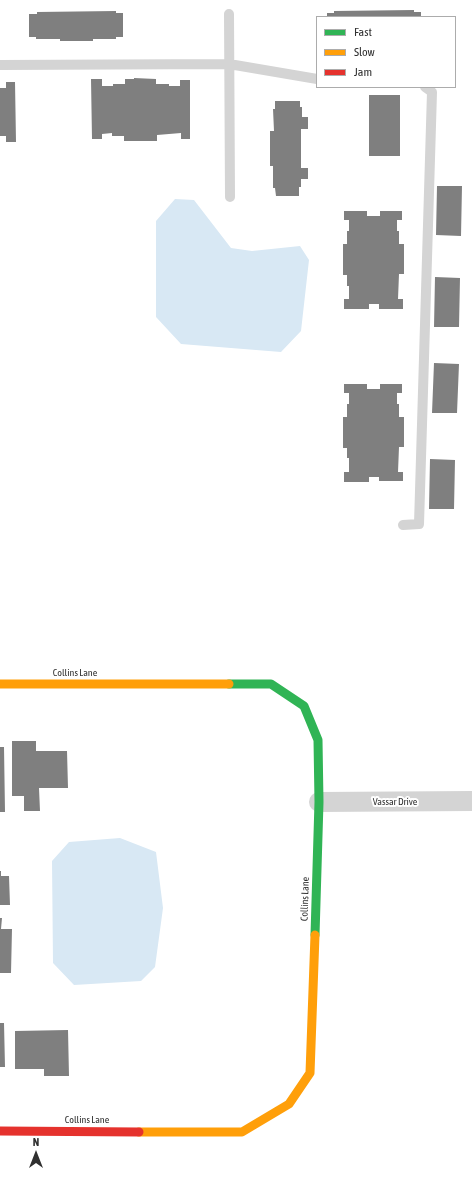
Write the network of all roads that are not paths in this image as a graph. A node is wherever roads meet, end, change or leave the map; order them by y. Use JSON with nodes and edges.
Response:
{"nodes":[{"id":1,"x":229,"y":14,"type":"dead end"},
{"id":2,"x":229,"y":64,"type":"junction"},
{"id":3,"x":0,"y":65,"type":"edge"},
{"id":4,"x":316,"y":79,"type":"edge"},
{"id":5,"x":426,"y":88,"type":"edge"},
{"id":6,"x":230,"y":197,"type":"dead end"},
{"id":7,"x":403,"y":525,"type":"dead end"},
{"id":8,"x":0,"y":684,"type":"edge"},
{"id":9,"x":472,"y":801,"type":"edge"},
{"id":10,"x":319,"y":802,"type":"junction"},
{"id":11,"x":0,"y":1131,"type":"edge"}],
"edges":[{"from":1,"to":2,"type":"lane"},
{"from":2,"to":3,"type":"lane"},
{"from":2,"to":4,"type":"lane"},
{"from":2,"to":6,"type":"lane"},
{"from":5,"to":7,"type":"lane"},
{"from":8,"to":10,"type":"street","name":"Collins Lane"},
{"from":9,"to":10,"type":"street","name":"Vassar Drive"},
{"from":10,"to":11,"type":"street","name":"Collins Lane"}]}
